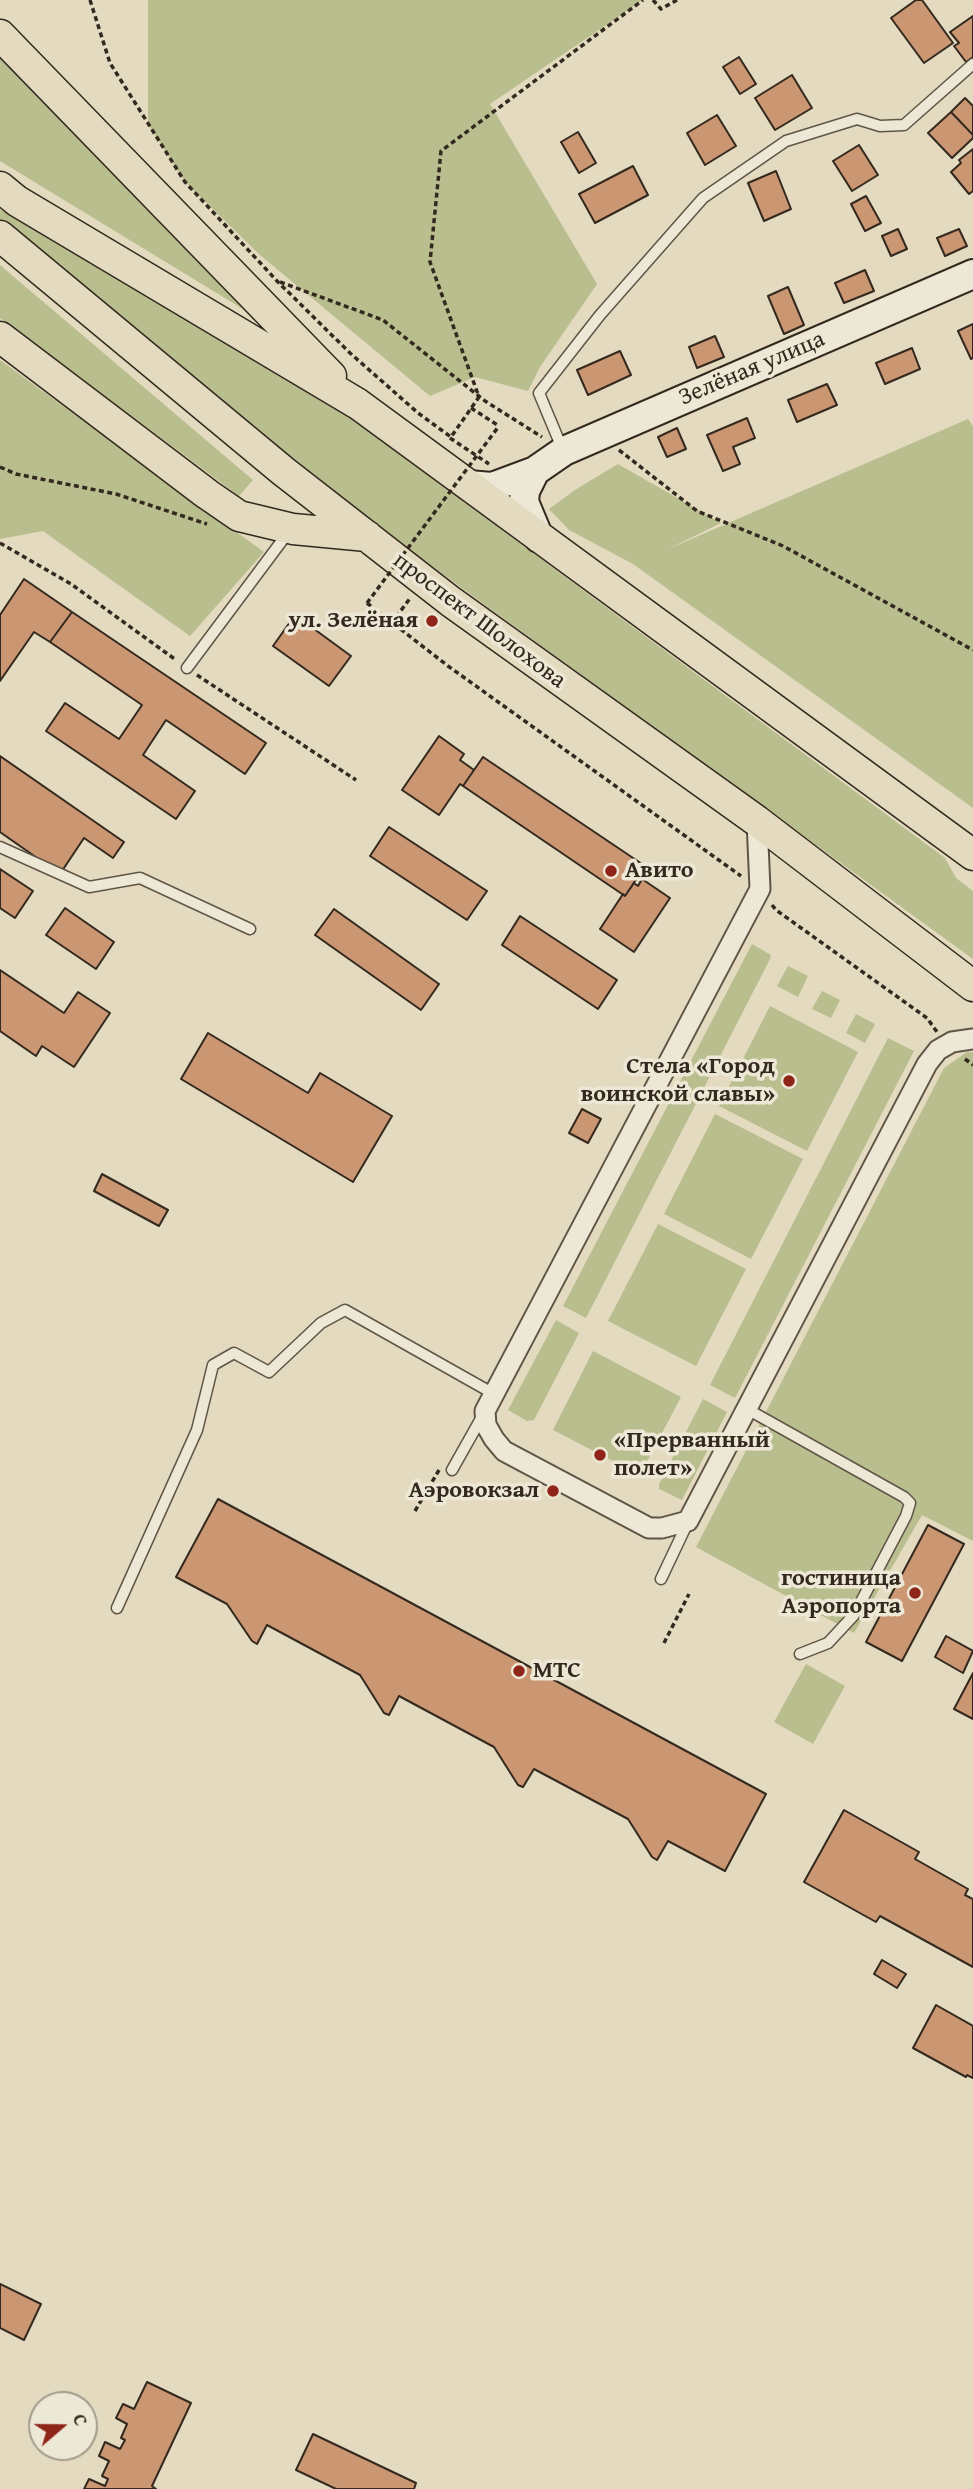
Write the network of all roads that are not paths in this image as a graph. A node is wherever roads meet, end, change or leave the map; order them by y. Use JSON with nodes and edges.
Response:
{"nodes":[{"id":1,"x":0,"y":35,"type":"edge"},
{"id":2,"x":973,"y":64,"type":"edge"},
{"id":3,"x":0,"y":187,"type":"edge"},
{"id":4,"x":0,"y":236,"type":"edge"},
{"id":5,"x":973,"y":274,"type":"edge"},
{"id":6,"x":0,"y":337,"type":"edge"},
{"id":7,"x":358,"y":404,"type":"junction"},
{"id":8,"x":564,"y":451,"type":"junction"},
{"id":9,"x":535,"y":471,"type":"junction"},
{"id":10,"x":468,"y":485,"type":"junction"},
{"id":11,"x":293,"y":529,"type":"junction"},
{"id":12,"x":368,"y":536,"type":"junction"},
{"id":13,"x":539,"y":538,"type":"junction"},
{"id":14,"x":187,"y":668,"type":"dead end"},
{"id":15,"x":757,"y":821,"type":"junction"},
{"id":16,"x":0,"y":846,"type":"edge"},
{"id":17,"x":973,"y":855,"type":"edge"},
{"id":18,"x":250,"y":929,"type":"dead end"},
{"id":19,"x":973,"y":986,"type":"edge"},
{"id":20,"x":973,"y":1039,"type":"edge"},
{"id":21,"x":489,"y":1403,"type":"junction"},
{"id":22,"x":747,"y":1409,"type":"junction"},
{"id":23,"x":452,"y":1470,"type":"dead end"},
{"id":24,"x":688,"y":1521,"type":"junction"},
{"id":25,"x":661,"y":1579,"type":"dead end"},
{"id":26,"x":117,"y":1608,"type":"dead end"},
{"id":27,"x":800,"y":1654,"type":"dead end"}],
"edges":[{"from":1,"to":7,"type":"main road"},
{"from":2,"to":8,"type":"lane"},
{"from":3,"to":7,"type":"main road"},
{"from":4,"to":12,"type":"main road","name":"проспект Шолохова"},
{"from":5,"to":8,"type":"street","name":"Зелёная улица"},
{"from":6,"to":11,"type":"main road"},
{"from":7,"to":10,"type":"main road"},
{"from":8,"to":9,"type":"street","name":"Зелёная улица"},
{"from":9,"to":10,"type":"street","name":"Зелёная улица"},
{"from":9,"to":13,"type":"street"},
{"from":10,"to":13,"type":"main road"},
{"from":11,"to":12,"type":"main road"},
{"from":11,"to":14,"type":"lane"},
{"from":12,"to":15,"type":"main road","name":"проспект Шолохова"},
{"from":13,"to":17,"type":"main road"},
{"from":15,"to":19,"type":"main road","name":"проспект Шолохова"},
{"from":15,"to":21,"type":"street"},
{"from":16,"to":18,"type":"lane"},
{"from":20,"to":22,"type":"street"},
{"from":21,"to":23,"type":"lane"},
{"from":21,"to":24,"type":"street"},
{"from":21,"to":26,"type":"lane"},
{"from":22,"to":24,"type":"street"},
{"from":22,"to":27,"type":"lane"},
{"from":24,"to":25,"type":"lane"}]}
